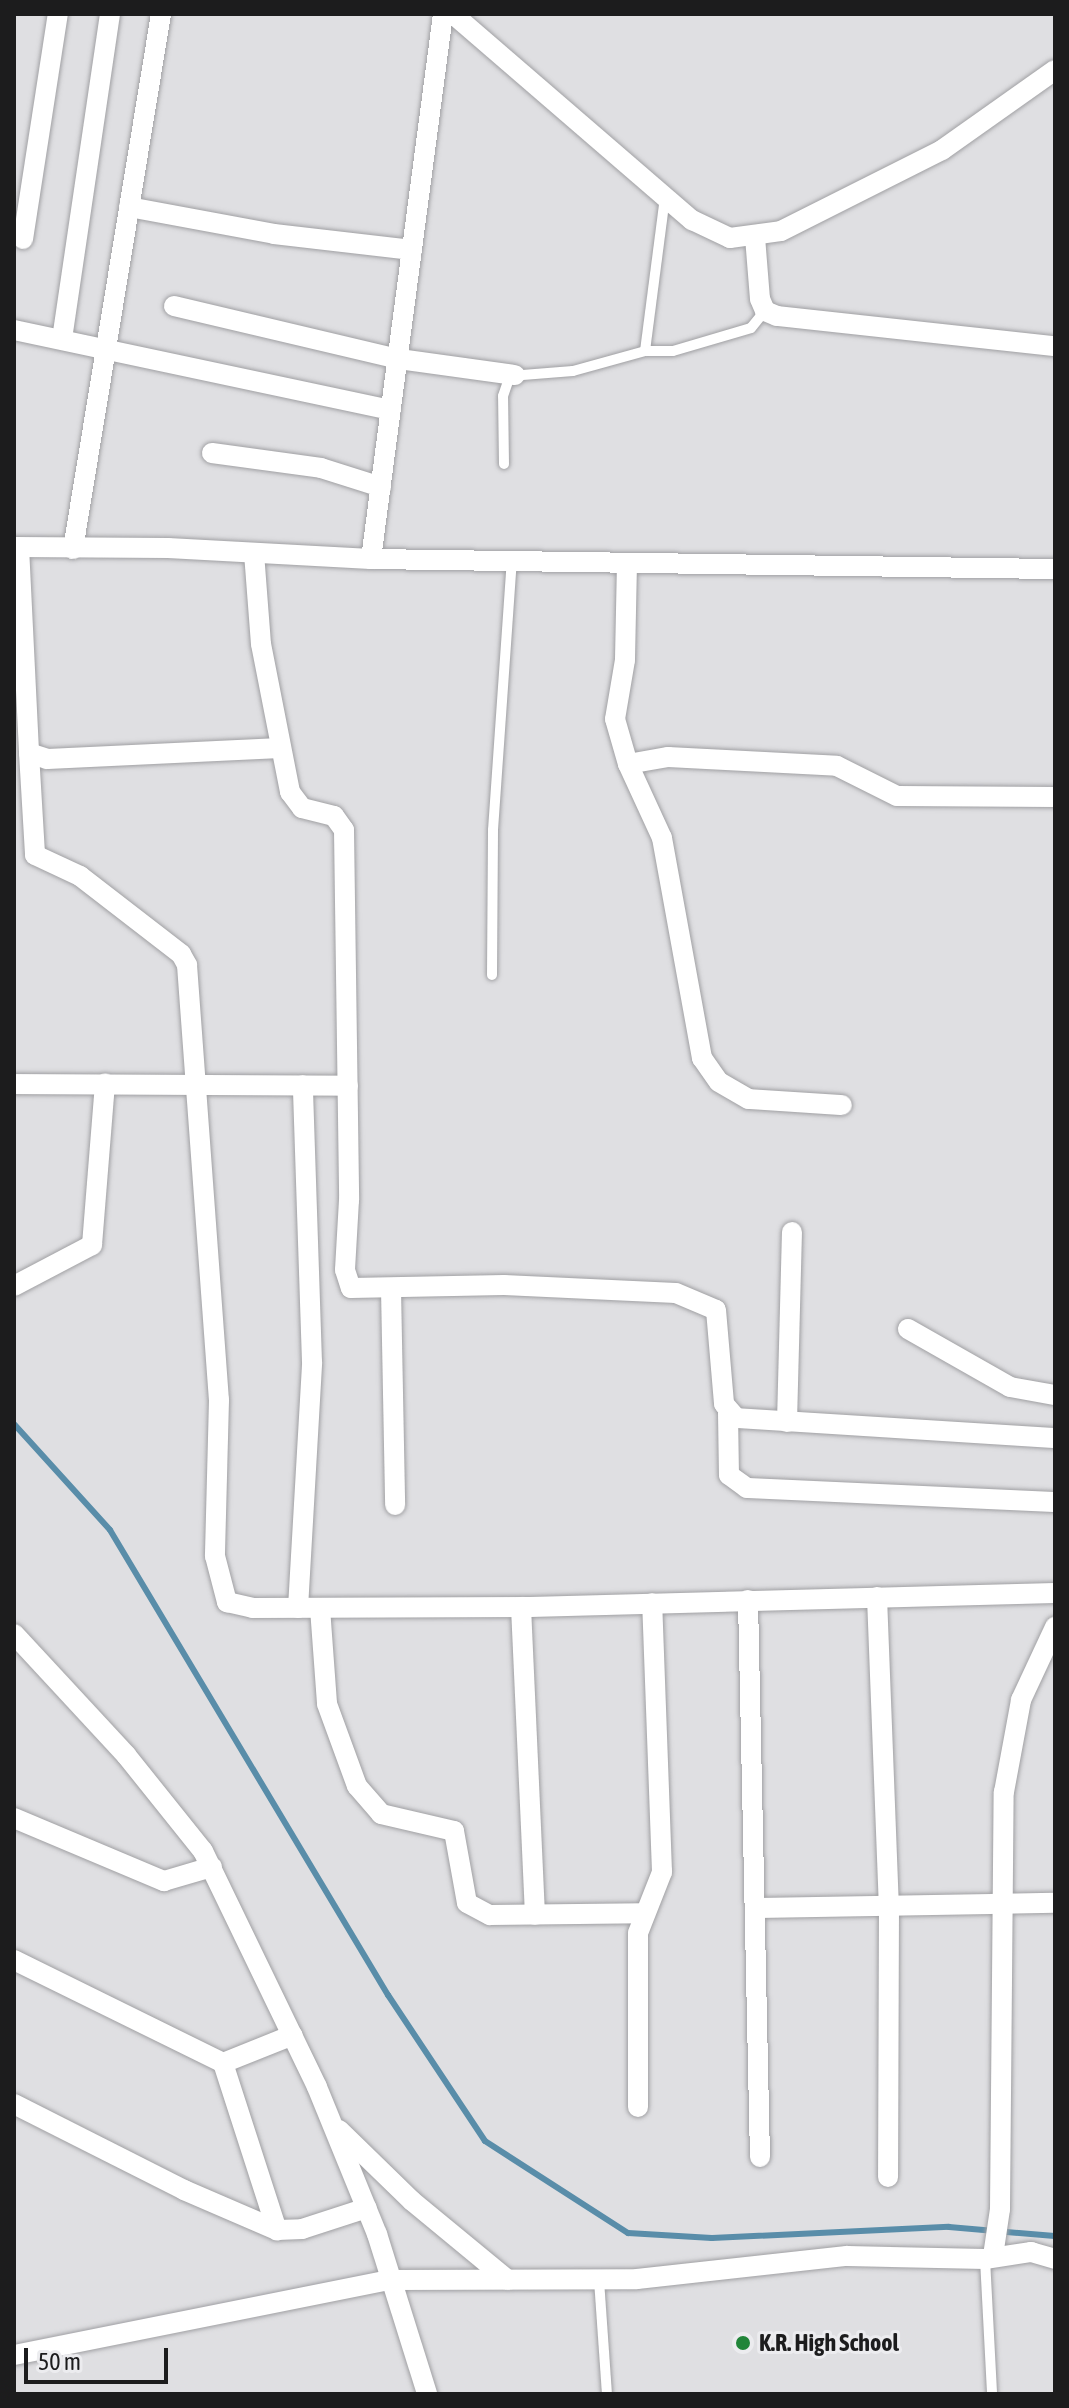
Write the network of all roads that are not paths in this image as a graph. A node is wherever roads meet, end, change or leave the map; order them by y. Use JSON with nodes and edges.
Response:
{"nodes":[{"id":1,"x":58,"y":14,"type":"edge"},
{"id":2,"x":110,"y":14,"type":"edge"},
{"id":3,"x":161,"y":14,"type":"edge"},
{"id":4,"x":443,"y":14,"type":"edge"},
{"id":5,"x":453,"y":14,"type":"edge"},
{"id":6,"x":1055,"y":70,"type":"edge"},
{"id":7,"x":666,"y":196,"type":"junction"},
{"id":8,"x":129,"y":207,"type":"junction"},
{"id":9,"x":755,"y":237,"type":"junction"},
{"id":10,"x":23,"y":239,"type":"dead end"},
{"id":11,"x":412,"y":250,"type":"junction"},
{"id":12,"x":174,"y":306,"type":"dead end"},
{"id":13,"x":765,"y":311,"type":"junction"},
{"id":14,"x":14,"y":330,"type":"edge"},
{"id":15,"x":62,"y":339,"type":"junction"},
{"id":16,"x":106,"y":346,"type":"junction"},
{"id":17,"x":1055,"y":346,"type":"edge"},
{"id":18,"x":645,"y":351,"type":"junction"},
{"id":19,"x":399,"y":359,"type":"junction"},
{"id":20,"x":515,"y":375,"type":"junction"},
{"id":21,"x":391,"y":410,"type":"junction"},
{"id":22,"x":212,"y":453,"type":"dead end"},
{"id":23,"x":504,"y":464,"type":"dead end"},
{"id":24,"x":381,"y":487,"type":"junction"},
{"id":25,"x":16,"y":547,"type":"edge"},
{"id":26,"x":73,"y":549,"type":"junction"},
{"id":27,"x":254,"y":553,"type":"junction"},
{"id":28,"x":371,"y":559,"type":"junction"},
{"id":29,"x":512,"y":561,"type":"junction"},
{"id":30,"x":627,"y":563,"type":"junction"},
{"id":31,"x":1055,"y":569,"type":"edge"},
{"id":32,"x":281,"y":748,"type":"junction"},
{"id":33,"x":29,"y":753,"type":"junction"},
{"id":34,"x":628,"y":764,"type":"junction"},
{"id":35,"x":1055,"y":797,"type":"edge"},
{"id":36,"x":492,"y":975,"type":"dead end"},
{"id":37,"x":191,"y":1083,"type":"junction"},
{"id":38,"x":14,"y":1084,"type":"edge"},
{"id":39,"x":105,"y":1084,"type":"junction"},
{"id":40,"x":303,"y":1085,"type":"junction"},
{"id":41,"x":348,"y":1086,"type":"junction"},
{"id":42,"x":842,"y":1105,"type":"dead end"},
{"id":43,"x":792,"y":1232,"type":"dead end"},
{"id":44,"x":14,"y":1286,"type":"edge"},
{"id":45,"x":391,"y":1289,"type":"junction"},
{"id":46,"x":908,"y":1329,"type":"dead end"},
{"id":47,"x":1055,"y":1395,"type":"edge"},
{"id":48,"x":728,"y":1413,"type":"junction"},
{"id":49,"x":787,"y":1422,"type":"junction"},
{"id":50,"x":1055,"y":1438,"type":"edge"},
{"id":51,"x":1055,"y":1502,"type":"edge"},
{"id":52,"x":395,"y":1505,"type":"dead end"},
{"id":53,"x":1055,"y":1593,"type":"edge"},
{"id":54,"x":877,"y":1597,"type":"junction"},
{"id":55,"x":748,"y":1600,"type":"junction"},
{"id":56,"x":652,"y":1603,"type":"junction"},
{"id":57,"x":521,"y":1607,"type":"junction"},
{"id":58,"x":298,"y":1608,"type":"junction"},
{"id":59,"x":320,"y":1608,"type":"junction"},
{"id":60,"x":1055,"y":1627,"type":"edge"},
{"id":61,"x":17,"y":1641,"type":"edge"},
{"id":62,"x":14,"y":1818,"type":"edge"},
{"id":63,"x":212,"y":1867,"type":"junction"},
{"id":64,"x":1055,"y":1903,"type":"edge"},
{"id":65,"x":1003,"y":1904,"type":"junction"},
{"id":66,"x":889,"y":1906,"type":"junction"},
{"id":67,"x":758,"y":1908,"type":"junction"},
{"id":68,"x":643,"y":1913,"type":"junction"},
{"id":69,"x":535,"y":1915,"type":"junction"},
{"id":70,"x":14,"y":1960,"type":"edge"},
{"id":71,"x":293,"y":2035,"type":"junction"},
{"id":72,"x":223,"y":2063,"type":"junction"},
{"id":73,"x":14,"y":2104,"type":"edge"},
{"id":74,"x":638,"y":2107,"type":"dead end"},
{"id":75,"x":333,"y":2125,"type":"junction"},
{"id":76,"x":760,"y":2157,"type":"dead end"},
{"id":77,"x":888,"y":2177,"type":"dead end"},
{"id":78,"x":367,"y":2208,"type":"junction"},
{"id":79,"x":277,"y":2230,"type":"junction"},
{"id":80,"x":989,"y":2258,"type":"junction"},
{"id":81,"x":1055,"y":2259,"type":"edge"},
{"id":82,"x":391,"y":2280,"type":"junction"},
{"id":83,"x":508,"y":2280,"type":"junction"},
{"id":84,"x":599,"y":2280,"type":"junction"},
{"id":85,"x":14,"y":2355,"type":"edge"},
{"id":86,"x":427,"y":2394,"type":"edge"},
{"id":87,"x":607,"y":2394,"type":"edge"},
{"id":88,"x":992,"y":2394,"type":"edge"}],
"edges":[{"from":1,"to":10,"type":"street"},
{"from":2,"to":15,"type":"street"},
{"from":3,"to":8,"type":"street"},
{"from":4,"to":11,"type":"street"},
{"from":5,"to":7,"type":"street"},
{"from":6,"to":9,"type":"street"},
{"from":7,"to":9,"type":"street"},
{"from":7,"to":18,"type":"lane"},
{"from":8,"to":11,"type":"street"},
{"from":8,"to":16,"type":"street"},
{"from":9,"to":13,"type":"street"},
{"from":11,"to":19,"type":"street"},
{"from":12,"to":19,"type":"street"},
{"from":13,"to":17,"type":"street"},
{"from":13,"to":18,"type":"lane"},
{"from":14,"to":15,"type":"street"},
{"from":15,"to":16,"type":"street"},
{"from":16,"to":21,"type":"street"},
{"from":16,"to":26,"type":"street"},
{"from":18,"to":20,"type":"lane"},
{"from":19,"to":20,"type":"street"},
{"from":19,"to":21,"type":"street"},
{"from":20,"to":23,"type":"lane"},
{"from":21,"to":24,"type":"street"},
{"from":22,"to":24,"type":"street"},
{"from":24,"to":28,"type":"street"},
{"from":25,"to":26,"type":"street"},
{"from":25,"to":33,"type":"street"},
{"from":26,"to":27,"type":"street"},
{"from":27,"to":28,"type":"street"},
{"from":27,"to":32,"type":"street"},
{"from":28,"to":29,"type":"street"},
{"from":29,"to":30,"type":"street"},
{"from":29,"to":36,"type":"lane"},
{"from":30,"to":31,"type":"street"},
{"from":30,"to":34,"type":"street"},
{"from":32,"to":33,"type":"street"},
{"from":32,"to":41,"type":"street"},
{"from":33,"to":37,"type":"street"},
{"from":34,"to":35,"type":"street"},
{"from":34,"to":42,"type":"street"},
{"from":37,"to":39,"type":"street"},
{"from":37,"to":40,"type":"street"},
{"from":37,"to":58,"type":"street"},
{"from":38,"to":39,"type":"street"},
{"from":39,"to":44,"type":"street"},
{"from":40,"to":41,"type":"street"},
{"from":40,"to":58,"type":"street"},
{"from":41,"to":45,"type":"street"},
{"from":43,"to":49,"type":"street"},
{"from":45,"to":48,"type":"street"},
{"from":45,"to":52,"type":"street"},
{"from":46,"to":47,"type":"street"},
{"from":48,"to":49,"type":"street"},
{"from":48,"to":51,"type":"street"},
{"from":49,"to":50,"type":"street"},
{"from":53,"to":54,"type":"street"},
{"from":54,"to":55,"type":"street"},
{"from":54,"to":66,"type":"street"},
{"from":55,"to":56,"type":"street"},
{"from":55,"to":67,"type":"street"},
{"from":56,"to":57,"type":"street"},
{"from":56,"to":68,"type":"street"},
{"from":57,"to":59,"type":"street"},
{"from":57,"to":69,"type":"street"},
{"from":58,"to":59,"type":"street"},
{"from":59,"to":69,"type":"street"},
{"from":60,"to":65,"type":"street"},
{"from":61,"to":63,"type":"street"},
{"from":62,"to":63,"type":"street"},
{"from":63,"to":71,"type":"street"},
{"from":64,"to":65,"type":"street"},
{"from":65,"to":66,"type":"street"},
{"from":65,"to":80,"type":"street"},
{"from":66,"to":67,"type":"street"},
{"from":66,"to":77,"type":"street"},
{"from":67,"to":76,"type":"street"},
{"from":68,"to":69,"type":"street"},
{"from":68,"to":74,"type":"street"},
{"from":70,"to":72,"type":"street"},
{"from":71,"to":72,"type":"street"},
{"from":71,"to":75,"type":"street"},
{"from":72,"to":79,"type":"street"},
{"from":73,"to":79,"type":"street"},
{"from":75,"to":78,"type":"street"},
{"from":75,"to":83,"type":"street"},
{"from":78,"to":79,"type":"street"},
{"from":78,"to":82,"type":"street"},
{"from":80,"to":81,"type":"street"},
{"from":80,"to":84,"type":"street"},
{"from":80,"to":88,"type":"lane"},
{"from":82,"to":83,"type":"street"},
{"from":82,"to":85,"type":"street"},
{"from":82,"to":86,"type":"street"},
{"from":83,"to":84,"type":"street"},
{"from":84,"to":87,"type":"lane"}]}
